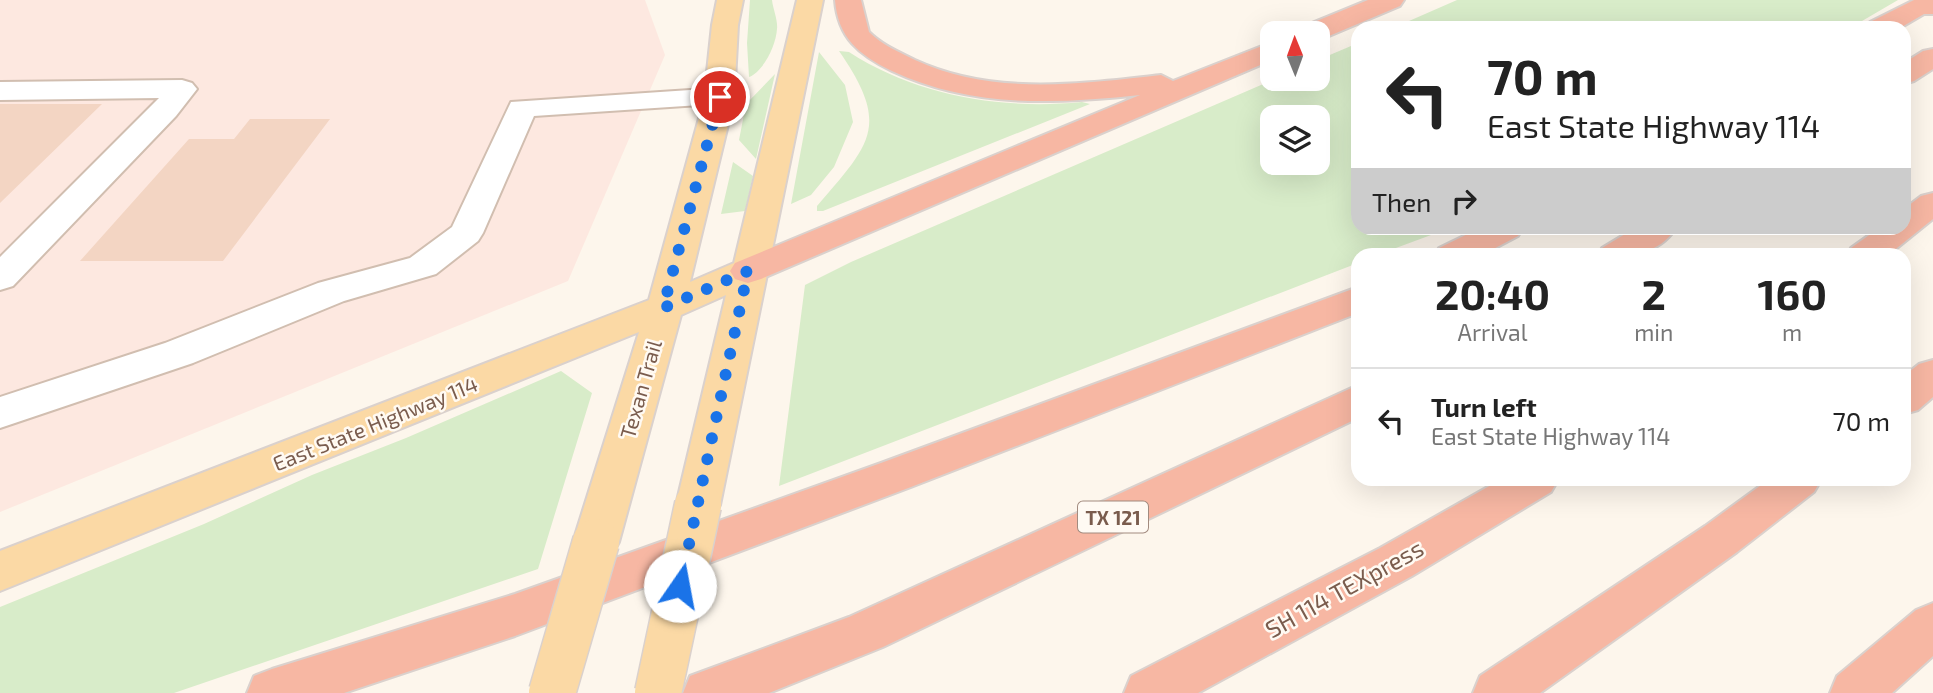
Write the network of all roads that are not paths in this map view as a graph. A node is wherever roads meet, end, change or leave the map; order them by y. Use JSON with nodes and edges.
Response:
{"nodes":[{"id":1,"x":730,"y":0,"type":"edge"},
{"id":2,"x":810,"y":0,"type":"edge"},
{"id":3,"x":848,"y":0,"type":"edge"},
{"id":4,"x":1391,"y":0,"type":"edge"},
{"id":5,"x":1933,"y":6,"type":"edge"},
{"id":6,"x":1893,"y":21,"type":"edge"},
{"id":7,"x":1330,"y":25,"type":"edge"},
{"id":8,"x":1260,"y":55,"type":"edge"},
{"id":9,"x":1933,"y":57,"type":"edge"},
{"id":10,"x":1911,"y":71,"type":"edge"},
{"id":11,"x":1202,"y":80,"type":"junction"},
{"id":12,"x":0,"y":92,"type":"edge"},
{"id":13,"x":720,"y":97,"type":"junction"},
{"id":14,"x":1933,"y":203,"type":"edge"},
{"id":15,"x":1911,"y":219,"type":"edge"},
{"id":16,"x":1492,"y":235,"type":"edge"},
{"id":17,"x":1648,"y":235,"type":"edge"},
{"id":18,"x":1890,"y":235,"type":"edge"},
{"id":19,"x":1467,"y":248,"type":"edge"},
{"id":20,"x":1627,"y":248,"type":"edge"},
{"id":21,"x":1873,"y":248,"type":"edge"},
{"id":22,"x":748,"y":271,"type":"junction"},
{"id":23,"x":0,"y":278,"type":"edge"},
{"id":24,"x":1351,"y":302,"type":"edge"},
{"id":25,"x":663,"y":308,"type":"junction"},
{"id":26,"x":1933,"y":374,"type":"edge"},
{"id":27,"x":1911,"y":393,"type":"edge"},
{"id":28,"x":1351,"y":404,"type":"edge"},
{"id":29,"x":0,"y":413,"type":"edge"},
{"id":30,"x":1526,"y":486,"type":"edge"},
{"id":31,"x":1791,"y":486,"type":"edge"},
{"id":32,"x":0,"y":571,"type":"edge"},
{"id":33,"x":1933,"y":625,"type":"edge"},
{"id":34,"x":272,"y":693,"type":"edge"},
{"id":35,"x":552,"y":693,"type":"edge"},
{"id":36,"x":658,"y":693,"type":"edge"},
{"id":37,"x":708,"y":693,"type":"edge"},
{"id":38,"x":1149,"y":693,"type":"edge"},
{"id":39,"x":1498,"y":693,"type":"edge"},
{"id":40,"x":1855,"y":693,"type":"edge"}],
"edges":[{"from":1,"to":13,"type":"main road","name":"Texan Trail"},
{"from":2,"to":22,"type":"main road"},
{"from":3,"to":11,"type":"highway"},
{"from":4,"to":7,"type":"highway"},
{"from":5,"to":6,"type":"highway"},
{"from":8,"to":11,"type":"highway"},
{"from":9,"to":10,"type":"highway"},
{"from":11,"to":22,"type":"highway"},
{"from":12,"to":23,"type":"lane"},
{"from":13,"to":25,"type":"main road","name":"Texan Trail"},
{"from":13,"to":29,"type":"lane"},
{"from":14,"to":15,"type":"highway"},
{"from":16,"to":19,"type":"highway"},
{"from":17,"to":20,"type":"highway"},
{"from":18,"to":21,"type":"highway"},
{"from":22,"to":25,"type":"main road","name":"East State Highway 114"},
{"from":22,"to":36,"type":"main road","bridge":true},
{"from":24,"to":34,"type":"highway"},
{"from":25,"to":32,"type":"main road","name":"East State Highway 114"},
{"from":25,"to":35,"type":"main road","name":"Texan Trail","bridge":true},
{"from":26,"to":27,"type":"highway"},
{"from":28,"to":37,"type":"highway","number":"TX 121"},
{"from":30,"to":38,"type":"highway","name":"SH 114 TEXpress"},
{"from":31,"to":39,"type":"highway"},
{"from":33,"to":40,"type":"highway"}]}
